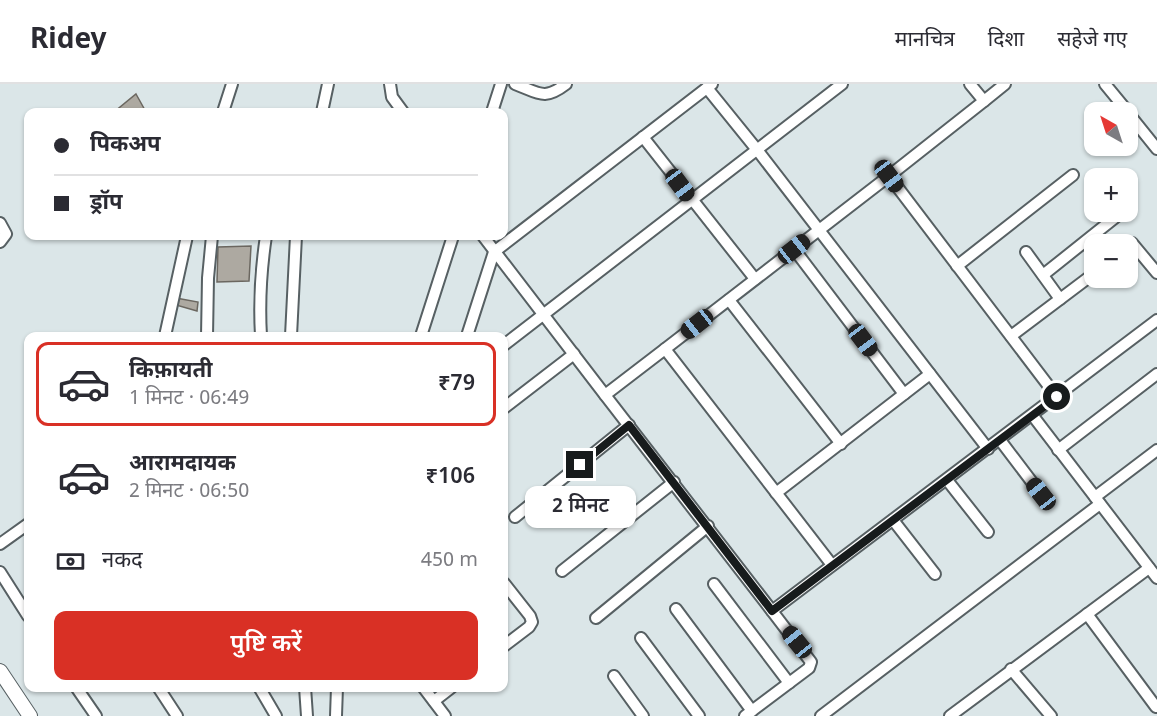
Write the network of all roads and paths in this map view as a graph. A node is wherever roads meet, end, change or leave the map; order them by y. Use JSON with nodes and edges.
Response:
{"nodes":[{"id":1,"x":232,"y":84,"type":"edge"},
{"id":2,"x":328,"y":84,"type":"edge"},
{"id":3,"x":390,"y":84,"type":"edge"},
{"id":4,"x":501,"y":84,"type":"edge"},
{"id":5,"x":515,"y":84,"type":"edge"},
{"id":6,"x":566,"y":84,"type":"edge"},
{"id":7,"x":842,"y":84,"type":"edge"},
{"id":8,"x":970,"y":84,"type":"edge"},
{"id":9,"x":1005,"y":84,"type":"edge"},
{"id":10,"x":1105,"y":84,"type":"edge"},
{"id":11,"x":710,"y":86,"type":"edge"},
{"id":12,"x":551,"y":89,"type":"edge"},
{"id":13,"x":984,"y":101,"type":"junction"},
{"id":14,"x":1119,"y":102,"type":"edge"},
{"id":15,"x":225,"y":108,"type":"edge"},
{"id":16,"x":322,"y":108,"type":"edge"},
{"id":17,"x":400,"y":108,"type":"edge"},
{"id":18,"x":493,"y":108,"type":"edge"},
{"id":19,"x":1138,"y":125,"type":"edge"},
{"id":20,"x":644,"y":136,"type":"junction"},
{"id":21,"x":1157,"y":149,"type":"edge"},
{"id":22,"x":758,"y":151,"type":"junction"},
{"id":23,"x":1073,"y":175,"type":"dead end"},
{"id":24,"x":889,"y":176,"type":"junction"},
{"id":25,"x":693,"y":201,"type":"junction"},
{"id":26,"x":1109,"y":222,"type":"edge"},
{"id":27,"x":0,"y":223,"type":"edge"},
{"id":28,"x":818,"y":230,"type":"junction"},
{"id":29,"x":186,"y":240,"type":"edge"},
{"id":30,"x":212,"y":240,"type":"edge"},
{"id":31,"x":265,"y":240,"type":"edge"},
{"id":32,"x":296,"y":240,"type":"edge"},
{"id":33,"x":452,"y":240,"type":"edge"},
{"id":34,"x":486,"y":240,"type":"edge"},
{"id":35,"x":0,"y":242,"type":"edge"},
{"id":36,"x":794,"y":249,"type":"junction"},
{"id":37,"x":1138,"y":250,"type":"edge"},
{"id":38,"x":494,"y":252,"type":"junction"},
{"id":39,"x":1026,"y":252,"type":"dead end"},
{"id":40,"x":957,"y":266,"type":"junction"},
{"id":41,"x":1157,"y":273,"type":"edge"},
{"id":42,"x":1043,"y":275,"type":"junction"},
{"id":43,"x":755,"y":279,"type":"junction"},
{"id":44,"x":1084,"y":281,"type":"edge"},
{"id":45,"x":1060,"y":299,"type":"junction"},
{"id":46,"x":729,"y":300,"type":"junction"},
{"id":47,"x":543,"y":315,"type":"junction"},
{"id":48,"x":1157,"y":320,"type":"edge"},
{"id":49,"x":166,"y":332,"type":"edge"},
{"id":50,"x":207,"y":332,"type":"edge"},
{"id":51,"x":261,"y":332,"type":"edge"},
{"id":52,"x":291,"y":332,"type":"edge"},
{"id":53,"x":422,"y":332,"type":"edge"},
{"id":54,"x":467,"y":332,"type":"edge"},
{"id":55,"x":1011,"y":336,"type":"junction"},
{"id":56,"x":508,"y":342,"type":"edge"},
{"id":57,"x":665,"y":349,"type":"junction"},
{"id":58,"x":574,"y":354,"type":"junction"},
{"id":59,"x":930,"y":374,"type":"junction"},
{"id":60,"x":1157,"y":374,"type":"edge"},
{"id":61,"x":904,"y":394,"type":"junction"},
{"id":62,"x":605,"y":395,"type":"junction"},
{"id":63,"x":1057,"y":397,"type":"junction"},
{"id":64,"x":508,"y":405,"type":"edge"},
{"id":65,"x":1033,"y":416,"type":"junction"},
{"id":66,"x":629,"y":425,"type":"junction"},
{"id":67,"x":1000,"y":440,"type":"junction"},
{"id":68,"x":841,"y":444,"type":"junction"},
{"id":69,"x":988,"y":449,"type":"junction"},
{"id":70,"x":1059,"y":450,"type":"junction"},
{"id":71,"x":1157,"y":450,"type":"edge"},
{"id":72,"x":947,"y":480,"type":"junction"},
{"id":73,"x":674,"y":482,"type":"junction"},
{"id":74,"x":776,"y":492,"type":"junction"},
{"id":75,"x":1041,"y":494,"type":"dead end"},
{"id":76,"x":1097,"y":501,"type":"junction"},
{"id":77,"x":515,"y":517,"type":"dead end"},
{"id":78,"x":894,"y":520,"type":"junction"},
{"id":79,"x":708,"y":526,"type":"junction"},
{"id":80,"x":24,"y":527,"type":"edge"},
{"id":81,"x":988,"y":532,"type":"dead end"},
{"id":82,"x":0,"y":544,"type":"edge"},
{"id":83,"x":832,"y":566,"type":"junction"},
{"id":84,"x":1149,"y":568,"type":"junction"},
{"id":85,"x":562,"y":571,"type":"dead end"},
{"id":86,"x":0,"y":572,"type":"edge"},
{"id":87,"x":935,"y":574,"type":"dead end"},
{"id":88,"x":1157,"y":578,"type":"edge"},
{"id":89,"x":714,"y":584,"type":"dead end"},
{"id":90,"x":508,"y":588,"type":"edge"},
{"id":91,"x":24,"y":609,"type":"edge"},
{"id":92,"x":676,"y":609,"type":"dead end"},
{"id":93,"x":772,"y":611,"type":"junction"},
{"id":94,"x":1087,"y":614,"type":"junction"},
{"id":95,"x":596,"y":618,"type":"dead end"},
{"id":96,"x":641,"y":638,"type":"dead end"},
{"id":97,"x":508,"y":643,"type":"edge"},
{"id":98,"x":1011,"y":669,"type":"junction"},
{"id":99,"x":0,"y":671,"type":"edge"},
{"id":100,"x":614,"y":676,"type":"dead end"},
{"id":101,"x":789,"y":683,"type":"junction"},
{"id":102,"x":79,"y":692,"type":"edge"},
{"id":103,"x":161,"y":692,"type":"edge"},
{"id":104,"x":263,"y":692,"type":"edge"},
{"id":105,"x":305,"y":692,"type":"edge"},
{"id":106,"x":338,"y":692,"type":"edge"},
{"id":107,"x":427,"y":692,"type":"edge"},
{"id":108,"x":446,"y":692,"type":"edge"},
{"id":109,"x":434,"y":701,"type":"junction"},
{"id":110,"x":1156,"y":706,"type":"edge"},
{"id":111,"x":748,"y":714,"type":"edge"},
{"id":112,"x":30,"y":716,"type":"edge"},
{"id":113,"x":96,"y":716,"type":"edge"},
{"id":114,"x":177,"y":716,"type":"edge"},
{"id":115,"x":276,"y":716,"type":"edge"},
{"id":116,"x":307,"y":716,"type":"edge"},
{"id":117,"x":336,"y":716,"type":"edge"},
{"id":118,"x":445,"y":716,"type":"edge"},
{"id":119,"x":643,"y":716,"type":"edge"},
{"id":120,"x":699,"y":716,"type":"edge"},
{"id":121,"x":821,"y":716,"type":"edge"},
{"id":122,"x":950,"y":716,"type":"edge"},
{"id":123,"x":1050,"y":716,"type":"edge"},
{"id":124,"x":1147,"y":716,"type":"edge"}],
"edges":[{"from":1,"to":15,"type":"street"},
{"from":2,"to":16,"type":"street"},
{"from":3,"to":17,"type":"street"},
{"from":4,"to":18,"type":"street"},
{"from":5,"to":12,"type":"street"},
{"from":6,"to":12,"type":"street"},
{"from":7,"to":22,"type":"street"},
{"from":8,"to":13,"type":"street"},
{"from":9,"to":13,"type":"street"},
{"from":10,"to":14,"type":"street"},
{"from":11,"to":20,"type":"street"},
{"from":11,"to":22,"type":"street"},
{"from":13,"to":24,"type":"street"},
{"from":19,"to":21,"type":"street"},
{"from":20,"to":25,"type":"street"},
{"from":20,"to":38,"type":"street"},
{"from":22,"to":25,"type":"street"},
{"from":22,"to":28,"type":"street"},
{"from":23,"to":40,"type":"street"},
{"from":24,"to":28,"type":"street"},
{"from":24,"to":40,"type":"street"},
{"from":25,"to":43,"type":"street"},
{"from":25,"to":47,"type":"street"},
{"from":26,"to":42,"type":"street"},
{"from":27,"to":35,"type":"street"},
{"from":28,"to":36,"type":"street"},
{"from":28,"to":59,"type":"street"},
{"from":29,"to":49,"type":"street"},
{"from":30,"to":50,"type":"street"},
{"from":31,"to":51,"type":"street"},
{"from":32,"to":52,"type":"street"},
{"from":33,"to":53,"type":"street"},
{"from":34,"to":38,"type":"street"},
{"from":36,"to":43,"type":"street"},
{"from":36,"to":61,"type":"street"},
{"from":37,"to":41,"type":"street"},
{"from":38,"to":47,"type":"street"},
{"from":38,"to":54,"type":"street"},
{"from":39,"to":42,"type":"street"},
{"from":40,"to":55,"type":"street"},
{"from":42,"to":45,"type":"street"},
{"from":43,"to":46,"type":"street"},
{"from":44,"to":45,"type":"street"},
{"from":45,"to":55,"type":"street"},
{"from":46,"to":57,"type":"street"},
{"from":46,"to":68,"type":"street"},
{"from":47,"to":56,"type":"street"},
{"from":47,"to":58,"type":"street"},
{"from":48,"to":63,"type":"street"},
{"from":55,"to":63,"type":"street"},
{"from":57,"to":62,"type":"street"},
{"from":57,"to":74,"type":"street"},
{"from":58,"to":62,"type":"street"},
{"from":58,"to":64,"type":"street"},
{"from":59,"to":61,"type":"street"},
{"from":59,"to":69,"type":"street"},
{"from":60,"to":70,"type":"street"},
{"from":61,"to":68,"type":"street"},
{"from":62,"to":66,"type":"street"},
{"from":63,"to":65,"type":"street"},
{"from":65,"to":67,"type":"street"},
{"from":65,"to":70,"type":"street"},
{"from":66,"to":73,"type":"street"},
{"from":66,"to":77,"type":"street"},
{"from":67,"to":69,"type":"street"},
{"from":67,"to":75,"type":"street"},
{"from":68,"to":74,"type":"street"},
{"from":69,"to":72,"type":"street"},
{"from":70,"to":76,"type":"street"},
{"from":71,"to":76,"type":"street"},
{"from":72,"to":78,"type":"street"},
{"from":72,"to":81,"type":"street"},
{"from":73,"to":79,"type":"street"},
{"from":73,"to":85,"type":"street"},
{"from":74,"to":83,"type":"street"},
{"from":76,"to":84,"type":"street"},
{"from":76,"to":121,"type":"street"},
{"from":78,"to":83,"type":"street"},
{"from":78,"to":87,"type":"street"},
{"from":79,"to":93,"type":"street"},
{"from":79,"to":95,"type":"street"},
{"from":80,"to":82,"type":"street"},
{"from":83,"to":93,"type":"street"},
{"from":84,"to":88,"type":"street"},
{"from":84,"to":94,"type":"street"},
{"from":86,"to":91,"type":"street"},
{"from":89,"to":101,"type":"street"},
{"from":90,"to":97,"type":"street"},
{"from":92,"to":111,"type":"street"},
{"from":93,"to":101,"type":"street"},
{"from":94,"to":98,"type":"street"},
{"from":94,"to":110,"type":"street"},
{"from":96,"to":120,"type":"street"},
{"from":98,"to":122,"type":"street"},
{"from":98,"to":123,"type":"street"},
{"from":99,"to":112,"type":"street"},
{"from":100,"to":119,"type":"street"},
{"from":101,"to":111,"type":"street"},
{"from":102,"to":113,"type":"street"},
{"from":103,"to":114,"type":"street"},
{"from":104,"to":115,"type":"street"},
{"from":105,"to":116,"type":"street"},
{"from":106,"to":117,"type":"street"},
{"from":107,"to":109,"type":"street"},
{"from":108,"to":109,"type":"street"},
{"from":109,"to":118,"type":"street"},
{"from":110,"to":124,"type":"street"}]}
